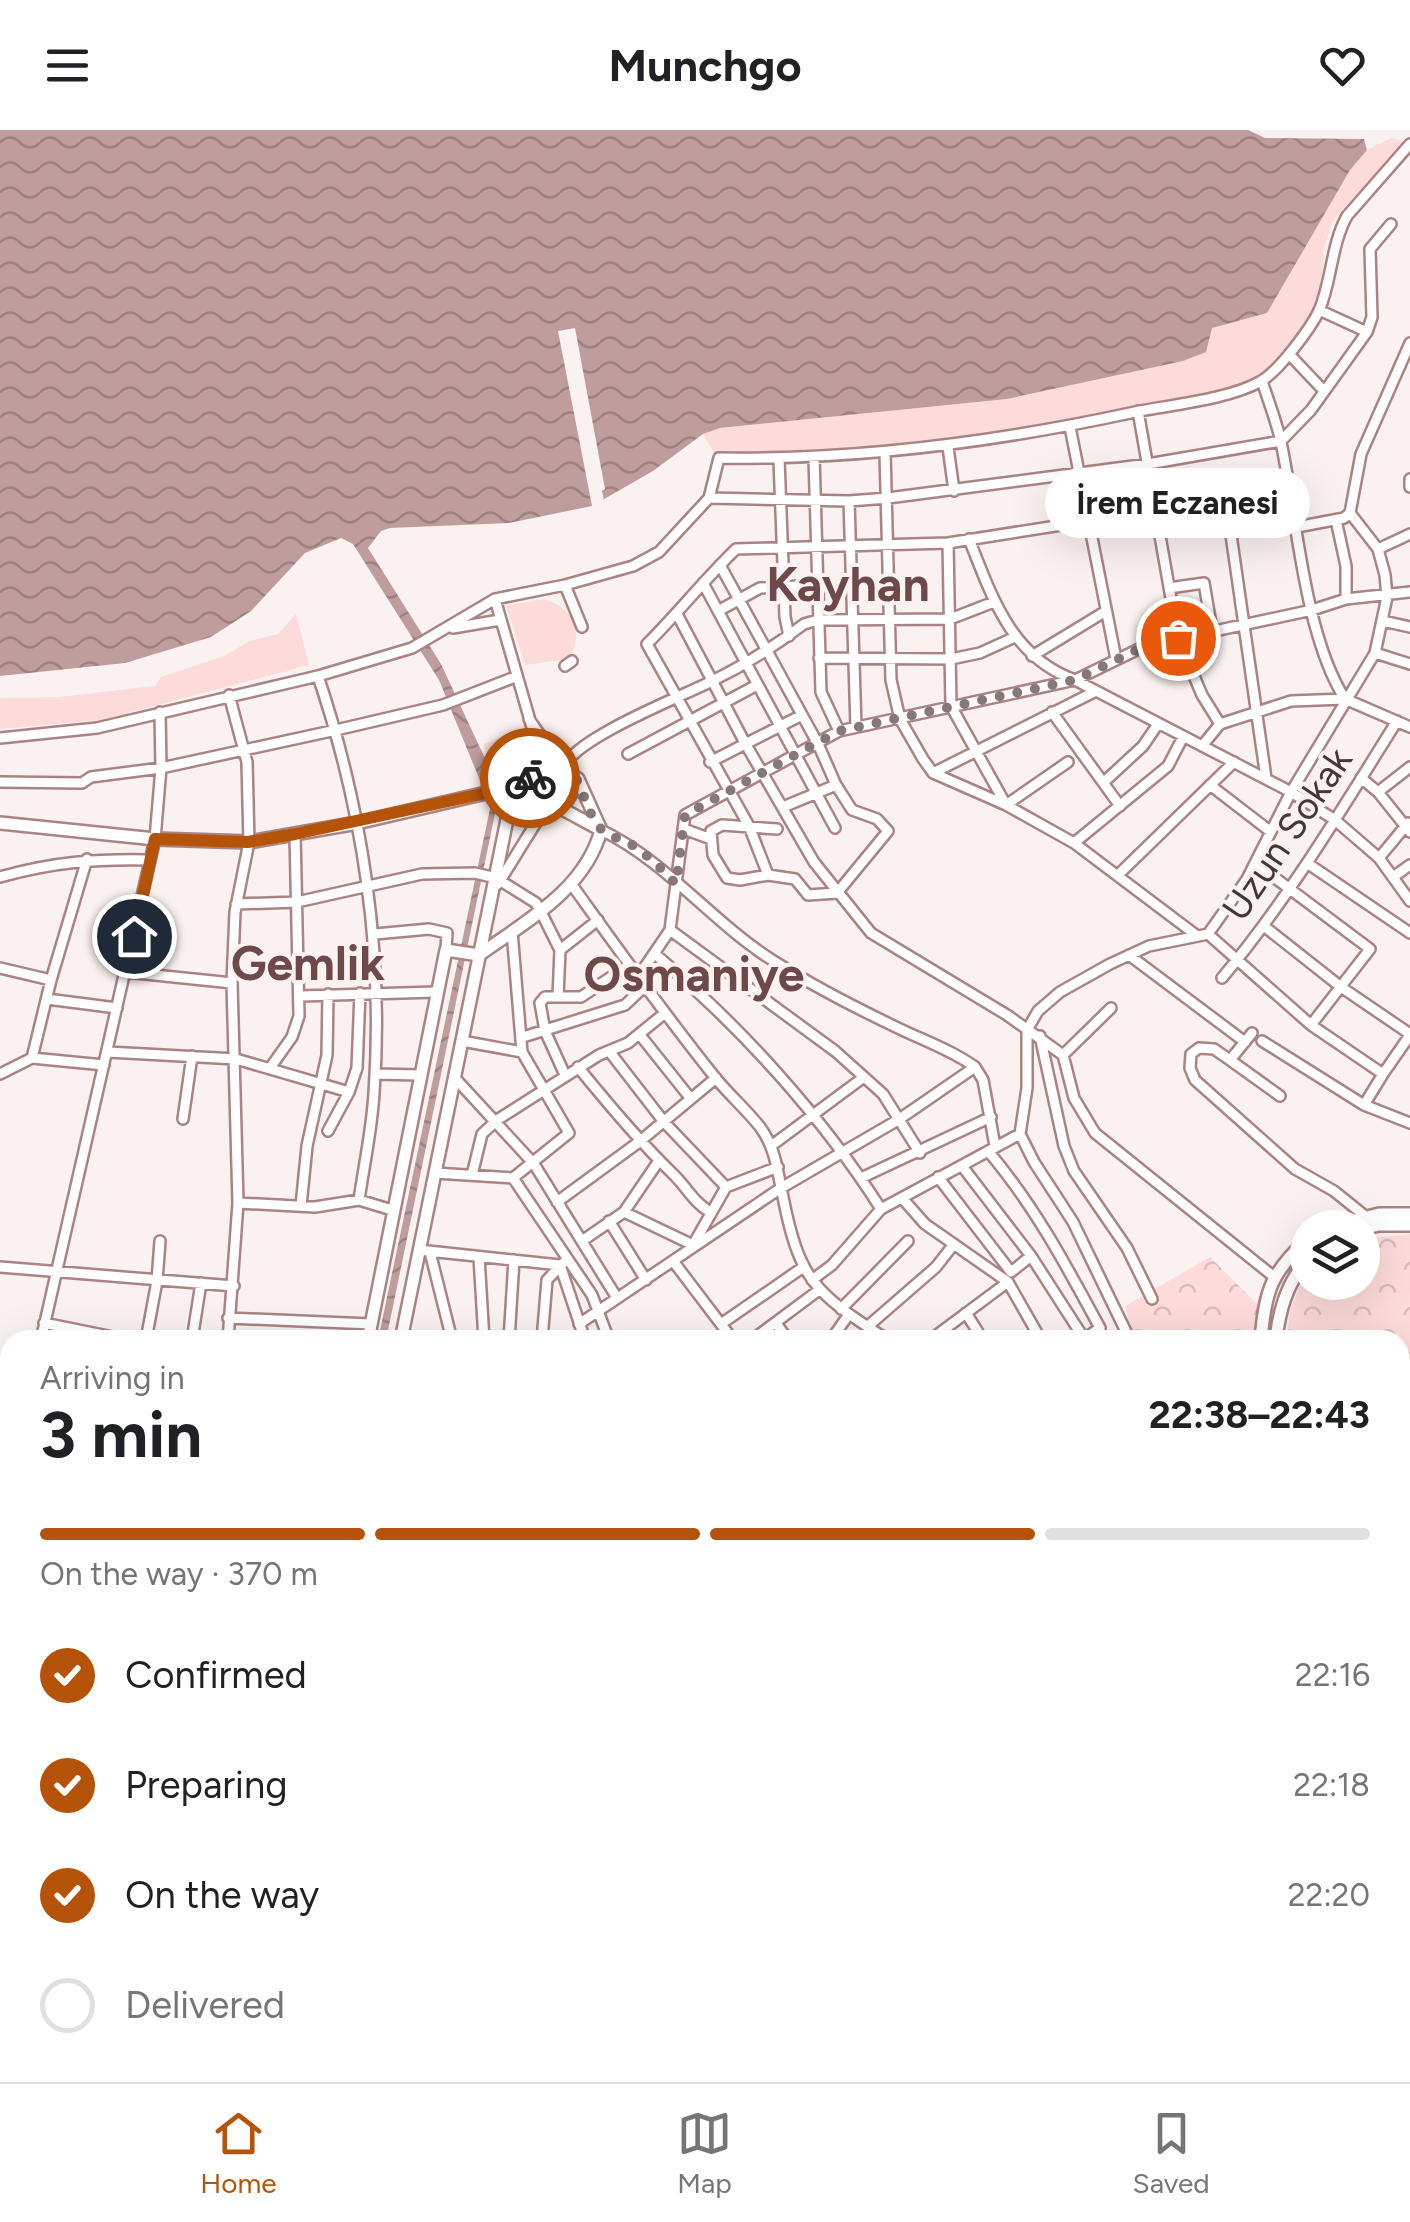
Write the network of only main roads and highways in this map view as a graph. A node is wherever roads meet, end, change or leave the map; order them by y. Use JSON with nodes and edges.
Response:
{"nodes":[{"id":1,"x":563,"y":768,"type":"junction"},
{"id":2,"x":542,"y":770,"type":"junction"},
{"id":3,"x":500,"y":791,"type":"junction"},
{"id":4,"x":547,"y":804,"type":"junction"},
{"id":5,"x":0,"y":824,"type":"edge"},
{"id":6,"x":602,"y":830,"type":"junction"},
{"id":7,"x":474,"y":954,"type":"junction"},
{"id":8,"x":1410,"y":1214,"type":"edge"},
{"id":9,"x":1380,"y":1220,"type":"edge"},
{"id":10,"x":1380,"y":1224,"type":"edge"},
{"id":11,"x":1410,"y":1225,"type":"edge"},
{"id":12,"x":1290,"y":1258,"type":"edge"},
{"id":13,"x":1290,"y":1285,"type":"edge"},
{"id":14,"x":370,"y":1330,"type":"edge"},
{"id":15,"x":404,"y":1330,"type":"edge"},
{"id":16,"x":1263,"y":1330,"type":"edge"},
{"id":17,"x":1277,"y":1330,"type":"edge"}],
"edges":[{"from":1,"to":2,"type":"main road"},
{"from":1,"to":4,"type":"main road"},
{"from":1,"to":6,"type":"main road"},
{"from":2,"to":3,"type":"main road"},
{"from":2,"to":4,"type":"main road"},
{"from":3,"to":4,"type":"main road"},
{"from":3,"to":5,"type":"main road"},
{"from":3,"to":7,"type":"main road"},
{"from":4,"to":6,"type":"main road"},
{"from":6,"to":7,"type":"main road"},
{"from":7,"to":14,"type":"main road"},
{"from":7,"to":15,"type":"main road"},
{"from":8,"to":9,"type":"main road"},
{"from":10,"to":11,"type":"main road"},
{"from":12,"to":16,"type":"main road"},
{"from":13,"to":17,"type":"main road"}]}
